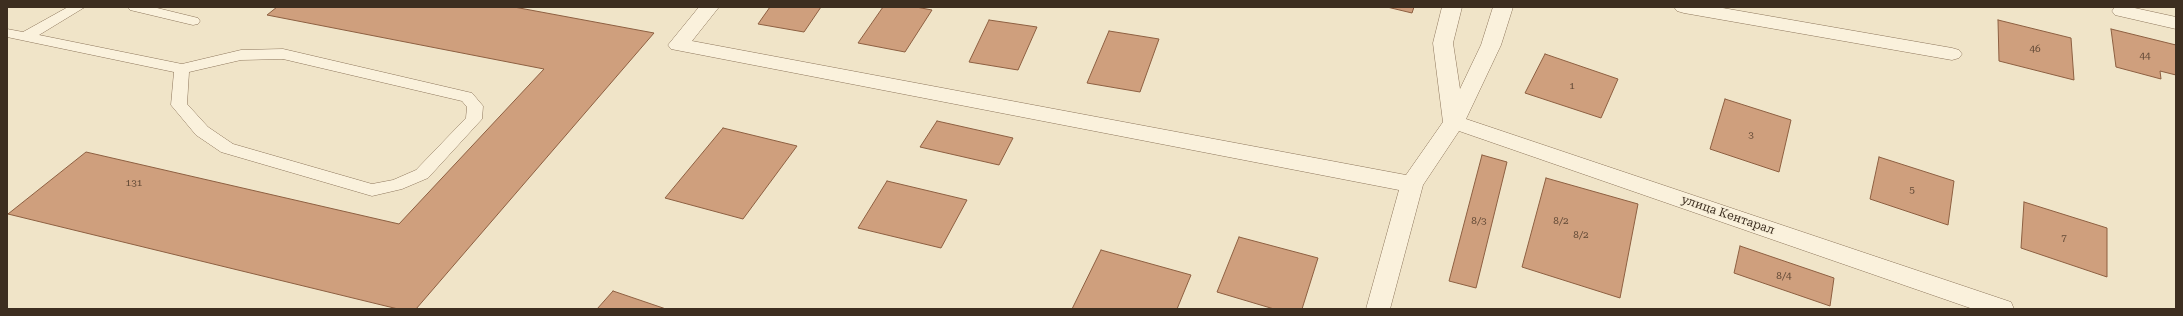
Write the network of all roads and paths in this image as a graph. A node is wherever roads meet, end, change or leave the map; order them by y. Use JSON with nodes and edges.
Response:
{"nodes":[{"id":1,"x":78,"y":7,"type":"edge"},
{"id":2,"x":135,"y":7,"type":"edge"},
{"id":3,"x":709,"y":7,"type":"edge"},
{"id":4,"x":1452,"y":7,"type":"edge"},
{"id":5,"x":1503,"y":7,"type":"edge"},
{"id":6,"x":1684,"y":7,"type":"edge"},
{"id":7,"x":2122,"y":11,"type":"dead end"},
{"id":8,"x":193,"y":21,"type":"dead end"},
{"id":9,"x":2176,"y":23,"type":"edge"},
{"id":10,"x":7,"y":33,"type":"edge"},
{"id":11,"x":25,"y":37,"type":"junction"},
{"id":12,"x":1952,"y":54,"type":"dead end"},
{"id":13,"x":182,"y":69,"type":"junction"},
{"id":14,"x":1454,"y":122,"type":"junction"},
{"id":15,"x":1412,"y":184,"type":"junction"},
{"id":16,"x":1378,"y":309,"type":"edge"},
{"id":17,"x":2002,"y":309,"type":"edge"}],
"edges":[{"from":1,"to":11,"type":"lane"},
{"from":2,"to":8,"type":"lane"},
{"from":3,"to":15,"type":"street"},
{"from":4,"to":14,"type":"street"},
{"from":5,"to":14,"type":"street"},
{"from":6,"to":12,"type":"street"},
{"from":7,"to":9,"type":"street"},
{"from":10,"to":11,"type":"lane"},
{"from":11,"to":13,"type":"lane"},
{"from":13,"to":13,"type":"lane"},
{"from":14,"to":15,"type":"street"},
{"from":14,"to":17,"type":"street","name":"улица Кентарал"},
{"from":15,"to":16,"type":"street"}]}
